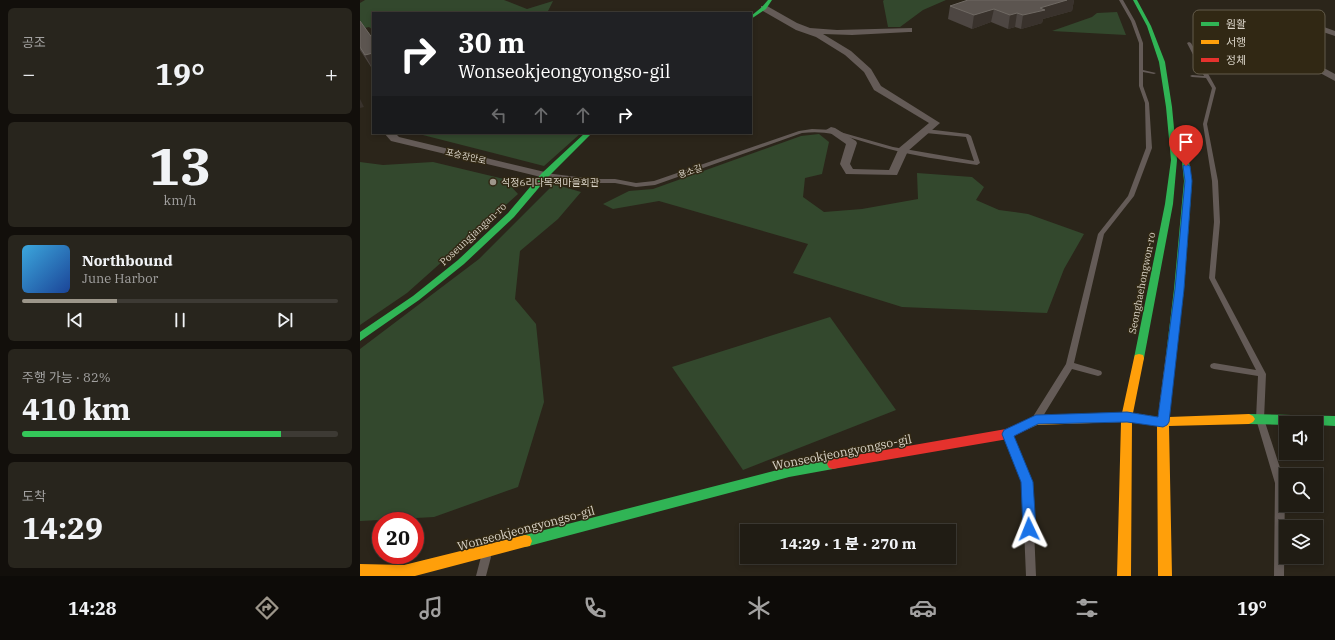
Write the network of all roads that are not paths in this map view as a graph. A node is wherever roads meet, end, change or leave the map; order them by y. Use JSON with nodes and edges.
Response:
{"nodes":[{"id":1,"x":770,"y":0,"type":"edge"},
{"id":2,"x":1122,"y":0,"type":"edge"},
{"id":3,"x":1135,"y":0,"type":"edge"},
{"id":4,"x":764,"y":8,"type":"junction"},
{"id":5,"x":752,"y":17,"type":"edge"},
{"id":6,"x":800,"y":28,"type":"junction"},
{"id":7,"x":909,"y":30,"type":"dead end"},
{"id":8,"x":1325,"y":30,"type":"edge"},
{"id":9,"x":1335,"y":34,"type":"edge"},
{"id":10,"x":1189,"y":43,"type":"dead end"},
{"id":11,"x":1193,"y":50,"type":"edge"},
{"id":12,"x":1142,"y":71,"type":"junction"},
{"id":13,"x":1154,"y":73,"type":"dead end"},
{"id":14,"x":1325,"y":73,"type":"edge"},
{"id":15,"x":1205,"y":74,"type":"edge"},
{"id":16,"x":1192,"y":76,"type":"dead end"},
{"id":17,"x":1206,"y":77,"type":"junction"},
{"id":18,"x":1335,"y":78,"type":"edge"},
{"id":19,"x":1182,"y":129,"type":"dead end"},
{"id":20,"x":831,"y":130,"type":"junction"},
{"id":21,"x":926,"y":131,"type":"junction"},
{"id":22,"x":390,"y":134,"type":"edge"},
{"id":23,"x":588,"y":134,"type":"edge"},
{"id":24,"x":903,"y":150,"type":"junction"},
{"id":25,"x":545,"y":174,"type":"junction"},
{"id":26,"x":360,"y":337,"type":"edge"},
{"id":27,"x":1070,"y":365,"type":"junction"},
{"id":28,"x":1214,"y":366,"type":"dead end"},
{"id":29,"x":1098,"y":373,"type":"dead end"},
{"id":30,"x":1262,"y":374,"type":"junction"},
{"id":31,"x":1127,"y":417,"type":"junction"},
{"id":32,"x":1260,"y":419,"type":"junction"},
{"id":33,"x":1036,"y":420,"type":"junction"},
{"id":34,"x":1335,"y":421,"type":"edge"},
{"id":35,"x":1163,"y":422,"type":"junction"},
{"id":36,"x":1008,"y":434,"type":"junction"},
{"id":37,"x":488,"y":551,"type":"junction"},
{"id":38,"x":360,"y":571,"type":"edge"},
{"id":39,"x":481,"y":576,"type":"edge"},
{"id":40,"x":1031,"y":576,"type":"edge"},
{"id":41,"x":1124,"y":576,"type":"edge"},
{"id":42,"x":1164,"y":576,"type":"edge"},
{"id":43,"x":1278,"y":576,"type":"edge"}],
"edges":[{"from":1,"to":4,"type":"main road"},
{"from":2,"to":12,"type":"lane"},
{"from":3,"to":31,"type":"main road","name":"Seonghaehongwon-ro"},
{"from":4,"to":5,"type":"main road"},
{"from":4,"to":6,"type":"street"},
{"from":6,"to":7,"type":"street"},
{"from":6,"to":21,"type":"street"},
{"from":8,"to":9,"type":"street"},
{"from":10,"to":11,"type":"lane"},
{"from":12,"to":13,"type":"lane"},
{"from":12,"to":27,"type":"lane"},
{"from":14,"to":18,"type":"street"},
{"from":15,"to":17,"type":"lane"},
{"from":16,"to":17,"type":"lane"},
{"from":17,"to":30,"type":"lane"},
{"from":19,"to":35,"type":"main road"},
{"from":20,"to":24,"type":"lane","name":"용소길"},
{"from":20,"to":24,"type":"street"},
{"from":20,"to":25,"type":"lane","name":"용소길"},
{"from":21,"to":24,"type":"street"},
{"from":21,"to":24,"type":"lane","name":"용소길"},
{"from":22,"to":25,"type":"street","name":"포승장안로"},
{"from":23,"to":25,"type":"main road","name":"Poseungjangan-ro"},
{"from":25,"to":26,"type":"main road","name":"Poseungjangan-ro"},
{"from":27,"to":29,"type":"lane"},
{"from":27,"to":33,"type":"lane"},
{"from":28,"to":30,"type":"lane"},
{"from":30,"to":32,"type":"lane"},
{"from":31,"to":33,"type":"main road","name":"Wonseokjeongyongso-gil"},
{"from":31,"to":35,"type":"main road","name":"Wonseokjeongyongso-gil"},
{"from":31,"to":41,"type":"main road","name":"Seonghaehongwon-ro"},
{"from":32,"to":34,"type":"main road","name":"Wonseokjeongyongso-gil"},
{"from":32,"to":35,"type":"main road","name":"Wonseokjeongyongso-gil"},
{"from":32,"to":43,"type":"lane"},
{"from":33,"to":36,"type":"main road","name":"Wonseokjeongyongso-gil"},
{"from":35,"to":42,"type":"main road"},
{"from":36,"to":37,"type":"main road","name":"Wonseokjeongyongso-gil"},
{"from":36,"to":40,"type":"lane"},
{"from":37,"to":38,"type":"main road","name":"Wonseokjeongyongso-gil"},
{"from":37,"to":39,"type":"lane"}]}
